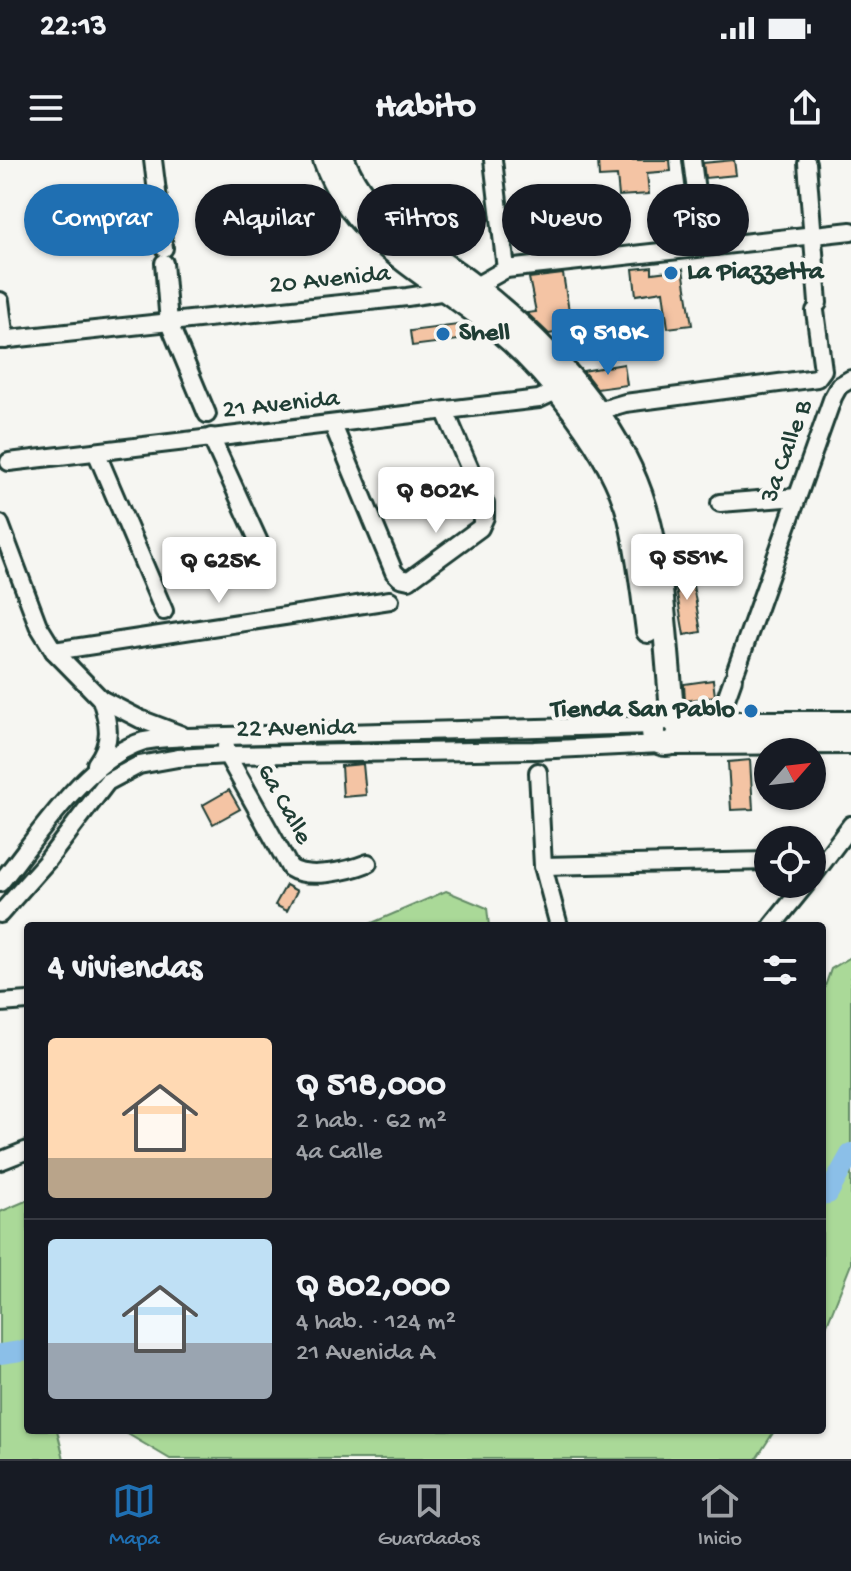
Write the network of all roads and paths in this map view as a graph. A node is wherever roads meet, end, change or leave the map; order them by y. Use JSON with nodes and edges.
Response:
{"nodes":[{"id":1,"x":153,"y":160,"type":"edge"},
{"id":2,"x":325,"y":160,"type":"edge"},
{"id":3,"x":343,"y":160,"type":"edge"},
{"id":4,"x":493,"y":160,"type":"edge"},
{"id":5,"x":692,"y":160,"type":"edge"},
{"id":6,"x":807,"y":163,"type":"dead end"},
{"id":7,"x":695,"y":184,"type":"edge"},
{"id":8,"x":851,"y":231,"type":"edge"},
{"id":9,"x":811,"y":235,"type":"junction"},
{"id":10,"x":749,"y":241,"type":"edge"},
{"id":11,"x":647,"y":253,"type":"edge"},
{"id":12,"x":506,"y":269,"type":"junction"},
{"id":13,"x":474,"y":287,"type":"junction"},
{"id":14,"x":444,"y":290,"type":"junction"},
{"id":15,"x":0,"y":301,"type":"edge"},
{"id":16,"x":169,"y":323,"type":"junction"},
{"id":17,"x":2,"y":340,"type":"edge"},
{"id":18,"x":845,"y":383,"type":"edge"},
{"id":19,"x":556,"y":391,"type":"junction"},
{"id":20,"x":445,"y":411,"type":"junction"},
{"id":21,"x":598,"y":411,"type":"junction"},
{"id":22,"x":207,"y":414,"type":"dead end"},
{"id":23,"x":333,"y":425,"type":"junction"},
{"id":24,"x":211,"y":437,"type":"junction"},
{"id":25,"x":97,"y":454,"type":"junction"},
{"id":26,"x":9,"y":462,"type":"dead end"},
{"id":27,"x":797,"y":497,"type":"junction"},
{"id":28,"x":720,"y":503,"type":"dead end"},
{"id":29,"x":0,"y":524,"type":"edge"},
{"id":30,"x":259,"y":542,"type":"dead end"},
{"id":31,"x":390,"y":600,"type":"dead end"},
{"id":32,"x":164,"y":611,"type":"dead end"},
{"id":33,"x":54,"y":651,"type":"junction"},
{"id":34,"x":101,"y":699,"type":"junction"},
{"id":35,"x":851,"y":723,"type":"edge"},
{"id":36,"x":717,"y":724,"type":"junction"},
{"id":37,"x":666,"y":729,"type":"junction"},
{"id":38,"x":534,"y":730,"type":"junction"},
{"id":39,"x":225,"y":736,"type":"junction"},
{"id":40,"x":187,"y":737,"type":"junction"},
{"id":41,"x":851,"y":742,"type":"edge"},
{"id":42,"x":534,"y":750,"type":"junction"},
{"id":43,"x":227,"y":755,"type":"junction"},
{"id":44,"x":538,"y":772,"type":"dead end"},
{"id":45,"x":88,"y":776,"type":"junction"},
{"id":46,"x":851,"y":825,"type":"edge"},
{"id":47,"x":826,"y":856,"type":"edge"},
{"id":48,"x":754,"y":861,"type":"edge"},
{"id":49,"x":368,"y":863,"type":"dead end"},
{"id":50,"x":543,"y":866,"type":"junction"},
{"id":51,"x":0,"y":886,"type":"edge"},
{"id":52,"x":795,"y":898,"type":"edge"},
{"id":53,"x":15,"y":899,"type":"junction"},
{"id":54,"x":0,"y":914,"type":"edge"},
{"id":55,"x":558,"y":922,"type":"edge"},
{"id":56,"x":775,"y":922,"type":"edge"},
{"id":57,"x":24,"y":1001,"type":"edge"},
{"id":58,"x":0,"y":1003,"type":"edge"},
{"id":59,"x":24,"y":1152,"type":"edge"},
{"id":60,"x":0,"y":1161,"type":"edge"}],
"edges":[{"from":1,"to":16,"type":"street"},
{"from":2,"to":14,"type":"main road"},
{"from":3,"to":13,"type":"main road"},
{"from":4,"to":12,"type":"street"},
{"from":5,"to":7,"type":"street"},
{"from":6,"to":9,"type":"street","name":"3a Calle B"},
{"from":8,"to":9,"type":"street","name":"20 Avenida"},
{"from":9,"to":10,"type":"street","name":"20 Avenida"},
{"from":9,"to":21,"type":"street","name":"3a Calle B"},
{"from":11,"to":12,"type":"street","name":"20 Avenida"},
{"from":12,"to":13,"type":"street","name":"20 Avenida"},
{"from":13,"to":14,"type":"street","name":"20 Avenida"},
{"from":13,"to":21,"type":"main road"},
{"from":14,"to":16,"type":"street","name":"20 Avenida"},
{"from":14,"to":19,"type":"main road"},
{"from":15,"to":17,"type":"street"},
{"from":16,"to":17,"type":"street","name":"20 Avenida"},
{"from":16,"to":22,"type":"street"},
{"from":18,"to":27,"type":"street","name":"3a Calle B"},
{"from":19,"to":20,"type":"street","name":"21 Avenida"},
{"from":19,"to":37,"type":"main road"},
{"from":20,"to":23,"type":"street","name":"21 Avenida"},
{"from":20,"to":23,"type":"street"},
{"from":21,"to":37,"type":"main road"},
{"from":23,"to":24,"type":"street","name":"21 Avenida"},
{"from":24,"to":25,"type":"street","name":"21 Avenida"},
{"from":24,"to":30,"type":"street"},
{"from":25,"to":26,"type":"street","name":"21 Avenida"},
{"from":25,"to":32,"type":"street"},
{"from":27,"to":28,"type":"street"},
{"from":27,"to":36,"type":"street","name":"3a Calle B"},
{"from":29,"to":33,"type":"street"},
{"from":31,"to":33,"type":"street"},
{"from":33,"to":34,"type":"street"},
{"from":34,"to":40,"type":"street"},
{"from":34,"to":45,"type":"street"},
{"from":35,"to":36,"type":"main road"},
{"from":36,"to":37,"type":"main road"},
{"from":37,"to":38,"type":"street","name":"22 Avenida"},
{"from":37,"to":41,"type":"main road"},
{"from":37,"to":42,"type":"street","name":"22 Avenida"},
{"from":38,"to":39,"type":"street","name":"22 Avenida"},
{"from":38,"to":42,"type":"street"},
{"from":39,"to":40,"type":"street","name":"22 Avenida"},
{"from":39,"to":43,"type":"street","name":"6a Calle"},
{"from":40,"to":45,"type":"street","name":"22 Avenida"},
{"from":42,"to":43,"type":"street","name":"22 Avenida"},
{"from":43,"to":49,"type":"street","name":"6a Calle"},
{"from":43,"to":53,"type":"street","name":"22 Avenida"},
{"from":44,"to":50,"type":"street"},
{"from":45,"to":51,"type":"street","name":"22 Avenida"},
{"from":46,"to":47,"type":"street"},
{"from":48,"to":50,"type":"street"},
{"from":50,"to":55,"type":"street"},
{"from":51,"to":53,"type":"street"},
{"from":52,"to":56,"type":"street"},
{"from":53,"to":54,"type":"street","name":"22 Avenida"},
{"from":57,"to":58,"type":"street"},
{"from":59,"to":60,"type":"street"}]}
